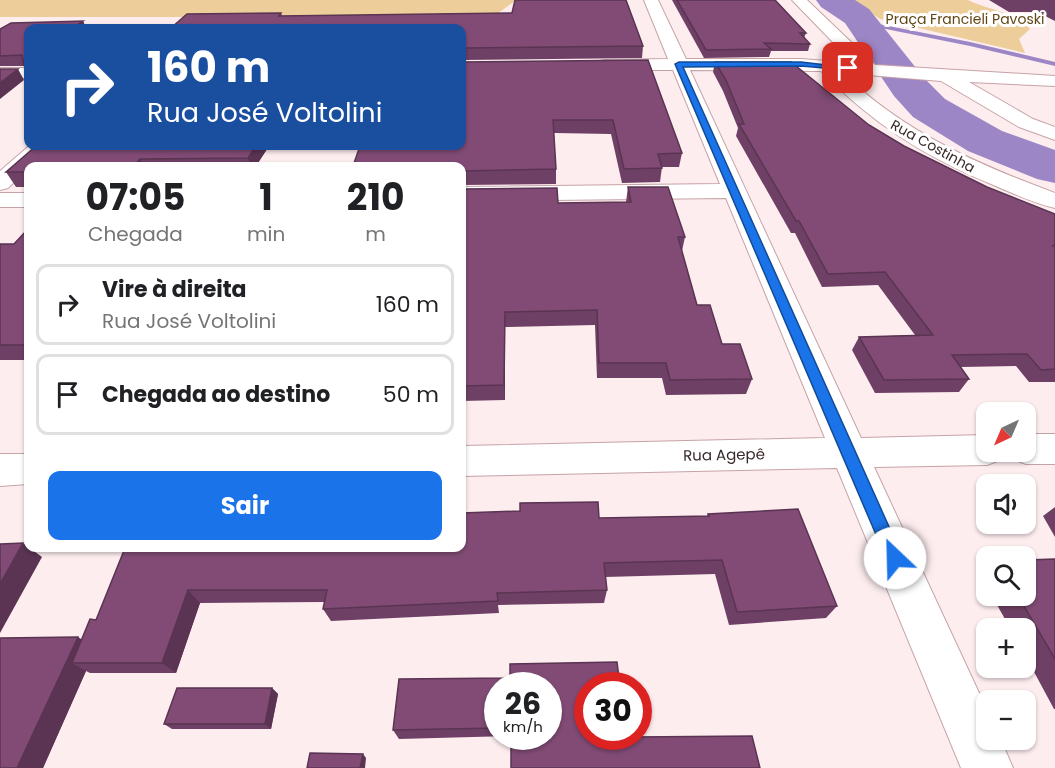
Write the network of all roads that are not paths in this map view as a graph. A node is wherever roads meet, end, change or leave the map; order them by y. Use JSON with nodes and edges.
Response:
{"nodes":[{"id":1,"x":651,"y":0,"type":"edge"},
{"id":2,"x":799,"y":0,"type":"edge"},
{"id":3,"x":679,"y":64,"type":"junction"},
{"id":4,"x":588,"y":66,"type":"edge"},
{"id":5,"x":826,"y":66,"type":"junction"},
{"id":6,"x":874,"y":70,"type":"junction"},
{"id":7,"x":0,"y":73,"type":"edge"},
{"id":8,"x":24,"y":73,"type":"edge"},
{"id":9,"x":946,"y":76,"type":"junction"},
{"id":10,"x":1055,"y":81,"type":"edge"},
{"id":11,"x":1055,"y":134,"type":"edge"},
{"id":12,"x":37,"y":150,"type":"edge"},
{"id":13,"x":0,"y":183,"type":"edge"},
{"id":14,"x":734,"y":191,"type":"junction"},
{"id":15,"x":466,"y":194,"type":"edge"},
{"id":16,"x":0,"y":200,"type":"edge"},
{"id":17,"x":24,"y":200,"type":"edge"},
{"id":18,"x":1055,"y":201,"type":"edge"},
{"id":19,"x":1036,"y":449,"type":"edge"},
{"id":20,"x":1055,"y":449,"type":"edge"},
{"id":21,"x":976,"y":450,"type":"edge"},
{"id":22,"x":849,"y":453,"type":"junction"},
{"id":23,"x":466,"y":460,"type":"edge"},
{"id":24,"x":0,"y":470,"type":"edge"},
{"id":25,"x":24,"y":470,"type":"edge"},
{"id":26,"x":987,"y":768,"type":"edge"}],
"edges":[{"from":1,"to":3,"type":"street"},
{"from":2,"to":6,"type":"street"},
{"from":3,"to":4,"type":"street"},
{"from":3,"to":5,"type":"street"},
{"from":3,"to":14,"type":"street"},
{"from":5,"to":6,"type":"street"},
{"from":5,"to":18,"type":"street","name":"Rua Costinha"},
{"from":6,"to":9,"type":"street"},
{"from":7,"to":8,"type":"street"},
{"from":9,"to":10,"type":"street"},
{"from":9,"to":11,"type":"street"},
{"from":12,"to":13,"type":"street"},
{"from":14,"to":15,"type":"street"},
{"from":14,"to":22,"type":"street"},
{"from":16,"to":17,"type":"street"},
{"from":19,"to":20,"type":"street"},
{"from":21,"to":22,"type":"street","name":"Rua Agepê"},
{"from":22,"to":23,"type":"street","name":"Rua Agepê"},
{"from":22,"to":26,"type":"street"},
{"from":24,"to":25,"type":"street"}]}
